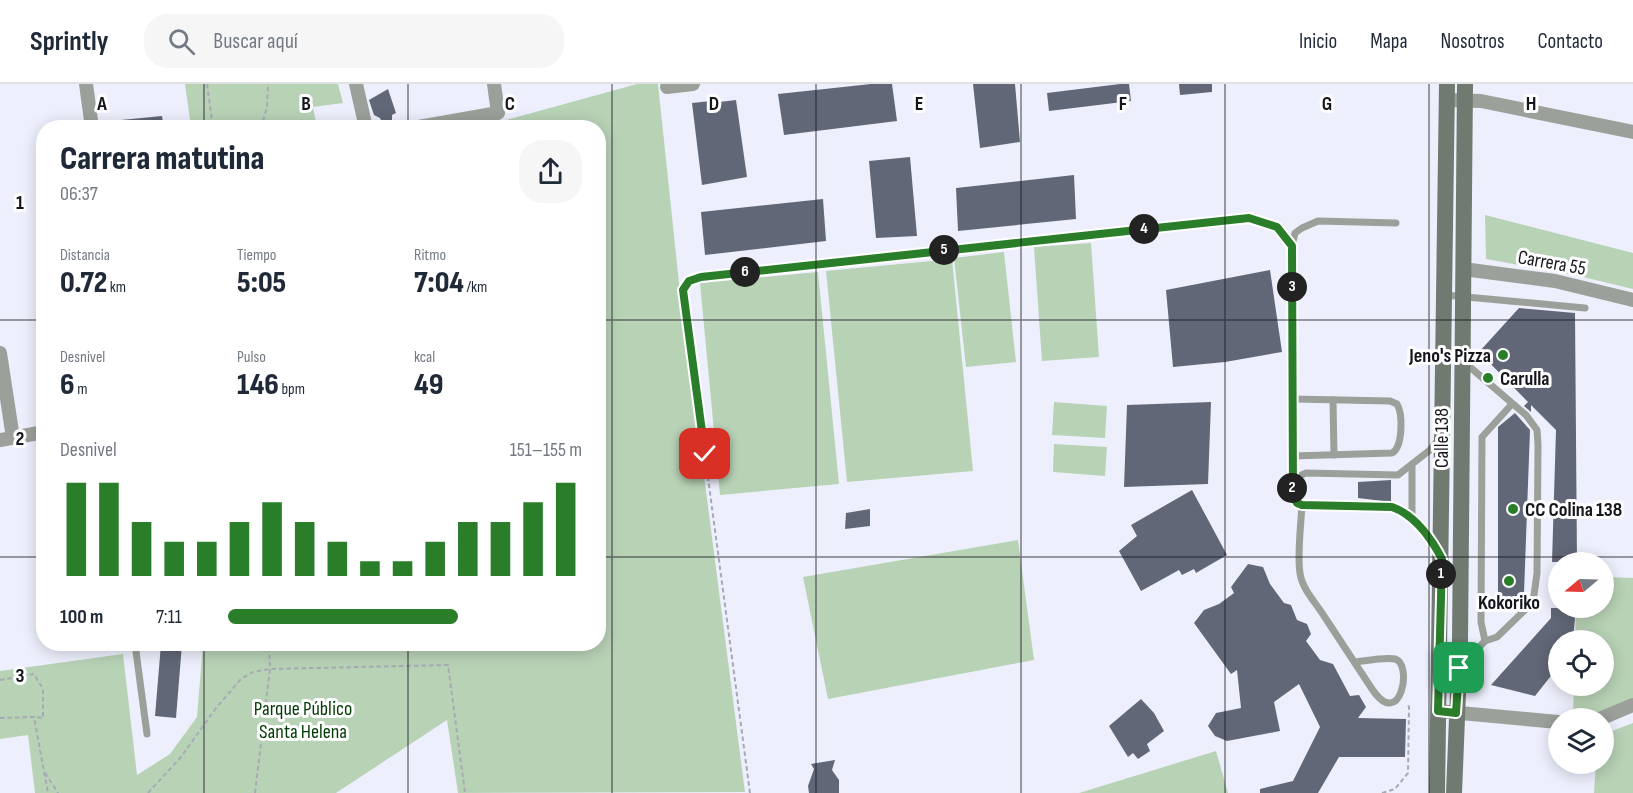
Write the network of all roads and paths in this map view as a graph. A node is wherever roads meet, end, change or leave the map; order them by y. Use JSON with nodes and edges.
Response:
{"nodes":[{"id":1,"x":86,"y":84,"type":"edge"},
{"id":2,"x":207,"y":84,"type":"edge"},
{"id":3,"x":268,"y":84,"type":"edge"},
{"id":4,"x":356,"y":84,"type":"edge"},
{"id":5,"x":494,"y":84,"type":"edge"},
{"id":6,"x":693,"y":84,"type":"edge"},
{"id":7,"x":666,"y":87,"type":"dead end"},
{"id":8,"x":1447,"y":92,"type":"edge"},
{"id":9,"x":1465,"y":92,"type":"edge"},
{"id":10,"x":91,"y":120,"type":"edge"},
{"id":11,"x":212,"y":120,"type":"edge"},
{"id":12,"x":263,"y":120,"type":"edge"},
{"id":13,"x":364,"y":120,"type":"edge"},
{"id":14,"x":458,"y":120,"type":"edge"},
{"id":15,"x":1633,"y":132,"type":"edge"},
{"id":16,"x":1396,"y":223,"type":"dead end"},
{"id":17,"x":1292,"y":246,"type":"junction"},
{"id":18,"x":1464,"y":269,"type":"junction"},
{"id":19,"x":1445,"y":295,"type":"junction"},
{"id":20,"x":1463,"y":297,"type":"junction"},
{"id":21,"x":1633,"y":300,"type":"edge"},
{"id":22,"x":1585,"y":308,"type":"dead end"},
{"id":23,"x":0,"y":353,"type":"edge"},
{"id":24,"x":1463,"y":361,"type":"junction"},
{"id":25,"x":1293,"y":399,"type":"junction"},
{"id":26,"x":1333,"y":400,"type":"junction"},
{"id":27,"x":1512,"y":404,"type":"junction"},
{"id":28,"x":36,"y":433,"type":"edge"},
{"id":29,"x":1443,"y":434,"type":"junction"},
{"id":30,"x":6,"y":439,"type":"edge"},
{"id":31,"x":1334,"y":455,"type":"junction"},
{"id":32,"x":1293,"y":456,"type":"junction"},
{"id":33,"x":1412,"y":466,"type":"junction"},
{"id":34,"x":1294,"y":481,"type":"junction"},
{"id":35,"x":1302,"y":505,"type":"junction"},
{"id":36,"x":1412,"y":519,"type":"junction"},
{"id":37,"x":1442,"y":559,"type":"junction"},
{"id":38,"x":1485,"y":640,"type":"junction"},
{"id":39,"x":136,"y":651,"type":"edge"},
{"id":40,"x":269,"y":651,"type":"edge"},
{"id":41,"x":1354,"y":662,"type":"junction"},
{"id":42,"x":1459,"y":668,"type":"junction"},
{"id":43,"x":270,"y":669,"type":"junction"},
{"id":44,"x":0,"y":680,"type":"edge"},
{"id":45,"x":1402,"y":691,"type":"junction"},
{"id":46,"x":1633,"y":705,"type":"edge"},
{"id":47,"x":1438,"y":711,"type":"junction"},
{"id":48,"x":1456,"y":713,"type":"junction"},
{"id":49,"x":1614,"y":713,"type":"edge"},
{"id":50,"x":34,"y":717,"type":"junction"},
{"id":51,"x":0,"y":718,"type":"edge"},
{"id":52,"x":1548,"y":721,"type":"edge"},
{"id":53,"x":147,"y":734,"type":"dead end"},
{"id":54,"x":43,"y":771,"type":"junction"},
{"id":55,"x":48,"y":793,"type":"edge"},
{"id":56,"x":58,"y":793,"type":"edge"},
{"id":57,"x":148,"y":793,"type":"edge"},
{"id":58,"x":255,"y":793,"type":"edge"},
{"id":59,"x":465,"y":793,"type":"edge"},
{"id":60,"x":750,"y":793,"type":"edge"},
{"id":61,"x":1382,"y":793,"type":"edge"},
{"id":62,"x":1437,"y":793,"type":"edge"},
{"id":63,"x":1454,"y":793,"type":"edge"}],
"edges":[{"from":1,"to":10,"type":"street"},
{"from":2,"to":11,"type":"path"},
{"from":3,"to":12,"type":"path"},
{"from":4,"to":13,"type":"street"},
{"from":5,"to":14,"type":"street"},
{"from":6,"to":7,"type":"street"},
{"from":8,"to":9,"type":"street"},
{"from":8,"to":19,"type":"main road","name":"Calle 138"},
{"from":9,"to":15,"type":"street"},
{"from":9,"to":18,"type":"main road","name":"Calle 138"},
{"from":16,"to":17,"type":"lane"},
{"from":17,"to":25,"type":"lane"},
{"from":17,"to":60,"type":"path"},
{"from":18,"to":20,"type":"main road","name":"Calle 138"},
{"from":18,"to":21,"type":"street","name":"Carrera 55"},
{"from":19,"to":20,"type":"lane"},
{"from":19,"to":29,"type":"main road","name":"Calle 138"},
{"from":20,"to":22,"type":"lane"},
{"from":20,"to":24,"type":"main road","name":"Calle 138"},
{"from":23,"to":30,"type":"street"},
{"from":24,"to":27,"type":"lane"},
{"from":24,"to":42,"type":"main road","name":"Calle 138"},
{"from":25,"to":26,"type":"lane"},
{"from":25,"to":32,"type":"lane"},
{"from":26,"to":31,"type":"lane"},
{"from":26,"to":31,"type":"lane"},
{"from":27,"to":38,"type":"lane"},
{"from":27,"to":38,"type":"lane"},
{"from":28,"to":30,"type":"street"},
{"from":29,"to":33,"type":"lane"},
{"from":29,"to":37,"type":"main road","name":"Calle 138"},
{"from":31,"to":32,"type":"lane"},
{"from":32,"to":34,"type":"lane"},
{"from":33,"to":34,"type":"lane"},
{"from":33,"to":36,"type":"lane"},
{"from":34,"to":35,"type":"lane"},
{"from":35,"to":36,"type":"lane"},
{"from":35,"to":41,"type":"lane"},
{"from":36,"to":37,"type":"lane"},
{"from":37,"to":47,"type":"main road","name":"Calle 138"},
{"from":38,"to":42,"type":"lane"},
{"from":39,"to":53,"type":"lane"},
{"from":40,"to":43,"type":"path"},
{"from":41,"to":45,"type":"lane"},
{"from":41,"to":45,"type":"lane"},
{"from":42,"to":48,"type":"main road","name":"Calle 138"},
{"from":43,"to":57,"type":"path"},
{"from":43,"to":58,"type":"path"},
{"from":43,"to":59,"type":"path"},
{"from":44,"to":50,"type":"path"},
{"from":45,"to":61,"type":"path"},
{"from":46,"to":49,"type":"street"},
{"from":47,"to":48,"type":"street"},
{"from":47,"to":62,"type":"main road","name":"Calle 138"},
{"from":48,"to":52,"type":"street"},
{"from":48,"to":63,"type":"main road","name":"Calle 138"},
{"from":50,"to":51,"type":"path"},
{"from":50,"to":54,"type":"path"},
{"from":54,"to":55,"type":"path"},
{"from":54,"to":56,"type":"path"}]}
